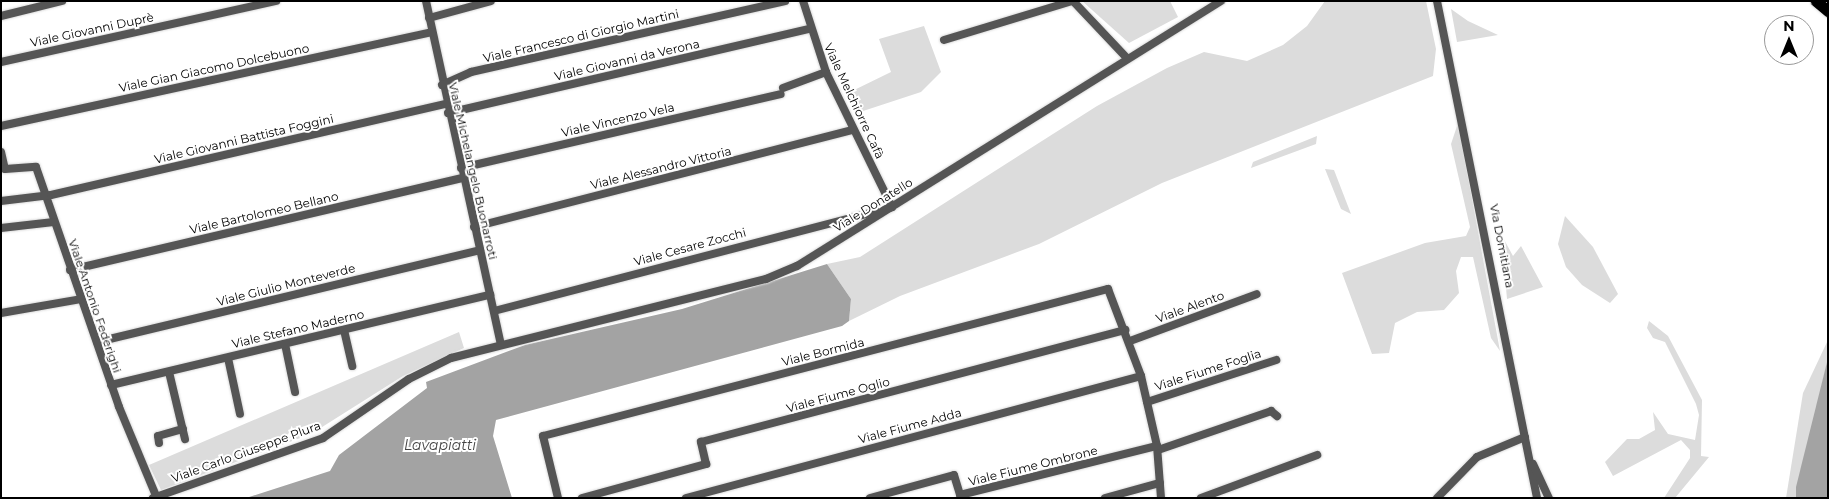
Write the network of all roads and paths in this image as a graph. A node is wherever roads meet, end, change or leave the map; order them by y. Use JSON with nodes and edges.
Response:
{"nodes":[{"id":1,"x":62,"y":1,"type":"edge"},
{"id":2,"x":276,"y":1,"type":"edge"},
{"id":3,"x":426,"y":1,"type":"edge"},
{"id":4,"x":491,"y":1,"type":"edge"},
{"id":5,"x":785,"y":1,"type":"edge"},
{"id":6,"x":803,"y":1,"type":"edge"},
{"id":7,"x":1072,"y":1,"type":"edge"},
{"id":8,"x":1221,"y":1,"type":"edge"},
{"id":9,"x":1437,"y":1,"type":"edge"},
{"id":10,"x":1816,"y":1,"type":"edge"},
{"id":11,"x":1828,"y":11,"type":"edge"},
{"id":12,"x":1,"y":16,"type":"edge"},
{"id":13,"x":429,"y":18,"type":"junction"},
{"id":14,"x":810,"y":29,"type":"junction"},
{"id":15,"x":432,"y":32,"type":"junction"},
{"id":16,"x":944,"y":40,"type":"dead end"},
{"id":17,"x":1126,"y":57,"type":"junction"},
{"id":18,"x":1,"y":62,"type":"edge"},
{"id":19,"x":826,"y":72,"type":"junction"},
{"id":20,"x":442,"y":85,"type":"junction"},
{"id":21,"x":446,"y":104,"type":"junction"},
{"id":22,"x":448,"y":113,"type":"junction"},
{"id":23,"x":1,"y":126,"type":"edge"},
{"id":24,"x":853,"y":130,"type":"junction"},
{"id":25,"x":1,"y":152,"type":"edge"},
{"id":26,"x":461,"y":168,"type":"junction"},
{"id":27,"x":463,"y":178,"type":"junction"},
{"id":28,"x":46,"y":196,"type":"junction"},
{"id":29,"x":1,"y":200,"type":"edge"},
{"id":30,"x":892,"y":207,"type":"junction"},
{"id":31,"x":54,"y":222,"type":"junction"},
{"id":32,"x":474,"y":227,"type":"junction"},
{"id":33,"x":1,"y":228,"type":"edge"},
{"id":34,"x":480,"y":250,"type":"junction"},
{"id":35,"x":70,"y":270,"type":"junction"},
{"id":36,"x":1257,"y":294,"type":"dead end"},
{"id":37,"x":490,"y":295,"type":"junction"},
{"id":38,"x":81,"y":299,"type":"junction"},
{"id":39,"x":494,"y":311,"type":"junction"},
{"id":40,"x":1,"y":313,"type":"edge"},
{"id":41,"x":344,"y":330,"type":"junction"},
{"id":42,"x":1125,"y":330,"type":"junction"},
{"id":43,"x":1130,"y":341,"type":"junction"},
{"id":44,"x":97,"y":342,"type":"junction"},
{"id":45,"x":285,"y":344,"type":"junction"},
{"id":46,"x":501,"y":344,"type":"junction"},
{"id":47,"x":228,"y":358,"type":"junction"},
{"id":48,"x":1276,"y":360,"type":"dead end"},
{"id":49,"x":352,"y":366,"type":"dead end"},
{"id":50,"x":168,"y":372,"type":"junction"},
{"id":51,"x":1141,"y":376,"type":"junction"},
{"id":52,"x":111,"y":385,"type":"junction"},
{"id":53,"x":295,"y":392,"type":"dead end"},
{"id":54,"x":1147,"y":402,"type":"junction"},
{"id":55,"x":240,"y":414,"type":"dead end"},
{"id":56,"x":1278,"y":416,"type":"dead end"},
{"id":57,"x":183,"y":429,"type":"junction"},
{"id":58,"x":1525,"y":437,"type":"junction"},
{"id":59,"x":185,"y":438,"type":"dead end"},
{"id":60,"x":159,"y":443,"type":"dead end"},
{"id":61,"x":1157,"y":448,"type":"junction"},
{"id":62,"x":1528,"y":453,"type":"junction"},
{"id":63,"x":1317,"y":455,"type":"dead end"},
{"id":64,"x":1160,"y":483,"type":"junction"},
{"id":65,"x":155,"y":497,"type":"edge"},
{"id":66,"x":558,"y":498,"type":"edge"},
{"id":67,"x":582,"y":498,"type":"edge"},
{"id":68,"x":686,"y":498,"type":"edge"},
{"id":69,"x":870,"y":498,"type":"edge"},
{"id":70,"x":1104,"y":498,"type":"edge"},
{"id":71,"x":1160,"y":498,"type":"edge"},
{"id":72,"x":1201,"y":498,"type":"edge"},
{"id":73,"x":1437,"y":498,"type":"edge"},
{"id":74,"x":1537,"y":498,"type":"edge"},
{"id":75,"x":1549,"y":498,"type":"edge"}],
"edges":[{"from":1,"to":12,"type":"street"},
{"from":2,"to":18,"type":"street","name":"Viale Giovanni Duprè"},
{"from":3,"to":13,"type":"street","name":"Viale Michelangelo Buonarroti"},
{"from":4,"to":13,"type":"street"},
{"from":5,"to":20,"type":"street","name":"Viale Francesco di Giorgio Martini"},
{"from":6,"to":14,"type":"street","name":"Viale Melchiorre Cafà"},
{"from":7,"to":16,"type":"street"},
{"from":7,"to":17,"type":"street"},
{"from":8,"to":17,"type":"street","name":"Viale Donatello"},
{"from":9,"to":58,"type":"street","name":"Via Domitiana"},
{"from":10,"to":11,"type":"highway"},
{"from":13,"to":15,"type":"street","name":"Viale Michelangelo Buonarroti"},
{"from":14,"to":19,"type":"street","name":"Viale Melchiorre Cafà"},
{"from":14,"to":22,"type":"street","name":"Viale Giovanni da Verona"},
{"from":15,"to":20,"type":"street","name":"Viale Michelangelo Buonarroti"},
{"from":15,"to":23,"type":"street","name":"Viale Gian Giacomo Dolcebuono"},
{"from":17,"to":30,"type":"street","name":"Viale Donatello"},
{"from":19,"to":24,"type":"street","name":"Viale Melchiorre Cafà"},
{"from":19,"to":26,"type":"street","name":"Viale Vincenzo Vela"},
{"from":20,"to":21,"type":"street","name":"Viale Michelangelo Buonarroti"},
{"from":21,"to":22,"type":"street","name":"Viale Michelangelo Buonarroti"},
{"from":21,"to":28,"type":"street","name":"Viale Giovanni Battista Foggini"},
{"from":22,"to":26,"type":"street","name":"Viale Michelangelo Buonarroti"},
{"from":24,"to":30,"type":"street","name":"Viale Melchiorre Cafà"},
{"from":24,"to":32,"type":"street","name":"Viale Alessandro Vittoria"},
{"from":25,"to":28,"type":"street","name":"Viale Antonio Federighi"},
{"from":26,"to":27,"type":"street","name":"Viale Michelangelo Buonarroti"},
{"from":27,"to":32,"type":"street","name":"Viale Michelangelo Buonarroti"},
{"from":27,"to":35,"type":"street","name":"Viale Bartolomeo Bellano"},
{"from":28,"to":29,"type":"street","name":"Viale Giovanni Battista Foggini"},
{"from":28,"to":31,"type":"street","name":"Viale Antonio Federighi"},
{"from":30,"to":39,"type":"street","name":"Viale Cesare Zocchi"},
{"from":30,"to":46,"type":"street","name":"Viale Donatello"},
{"from":31,"to":33,"type":"street"},
{"from":31,"to":35,"type":"street","name":"Viale Antonio Federighi"},
{"from":32,"to":34,"type":"street","name":"Viale Michelangelo Buonarroti"},
{"from":34,"to":37,"type":"street","name":"Viale Michelangelo Buonarroti"},
{"from":34,"to":44,"type":"street","name":"Viale Giulio Monteverde"},
{"from":35,"to":38,"type":"street","name":"Viale Antonio Federighi"},
{"from":36,"to":43,"type":"street","name":"Viale Alento"},
{"from":37,"to":39,"type":"street","name":"Viale Michelangelo Buonarroti"},
{"from":37,"to":41,"type":"street","name":"Viale Stefano Maderno"},
{"from":38,"to":40,"type":"street"},
{"from":38,"to":44,"type":"street","name":"Viale Antonio Federighi"},
{"from":39,"to":46,"type":"street","name":"Viale Michelangelo Buonarroti"},
{"from":41,"to":45,"type":"street","name":"Viale Stefano Maderno"},
{"from":41,"to":49,"type":"street"},
{"from":42,"to":43,"type":"street"},
{"from":42,"to":66,"type":"street","name":"Viale Bormida"},
{"from":42,"to":67,"type":"street","name":"Viale Fiume Oglio"},
{"from":43,"to":51,"type":"street"},
{"from":44,"to":52,"type":"street","name":"Viale Antonio Federighi"},
{"from":45,"to":47,"type":"street","name":"Viale Stefano Maderno"},
{"from":45,"to":53,"type":"street"},
{"from":46,"to":65,"type":"street","name":"Viale Carlo Giuseppe Plura"},
{"from":47,"to":50,"type":"street","name":"Viale Stefano Maderno"},
{"from":47,"to":55,"type":"street"},
{"from":48,"to":54,"type":"street","name":"Viale Fiume Foglia"},
{"from":50,"to":52,"type":"street","name":"Viale Stefano Maderno"},
{"from":50,"to":57,"type":"street"},
{"from":51,"to":54,"type":"street"},
{"from":51,"to":68,"type":"street","name":"Viale Fiume Adda"},
{"from":52,"to":65,"type":"street","name":"Viale Antonio Federighi"},
{"from":54,"to":61,"type":"street"},
{"from":56,"to":61,"type":"street"},
{"from":57,"to":59,"type":"street"},
{"from":57,"to":60,"type":"street"},
{"from":58,"to":62,"type":"street","name":"Via Domitiana"},
{"from":58,"to":73,"type":"street"},
{"from":61,"to":64,"type":"street"},
{"from":61,"to":69,"type":"street","name":"Viale Fiume Ombrone"},
{"from":62,"to":74,"type":"street","name":"Via Domitiana"},
{"from":62,"to":75,"type":"street"},
{"from":63,"to":72,"type":"street"},
{"from":64,"to":70,"type":"street"},
{"from":64,"to":71,"type":"street"}]}
